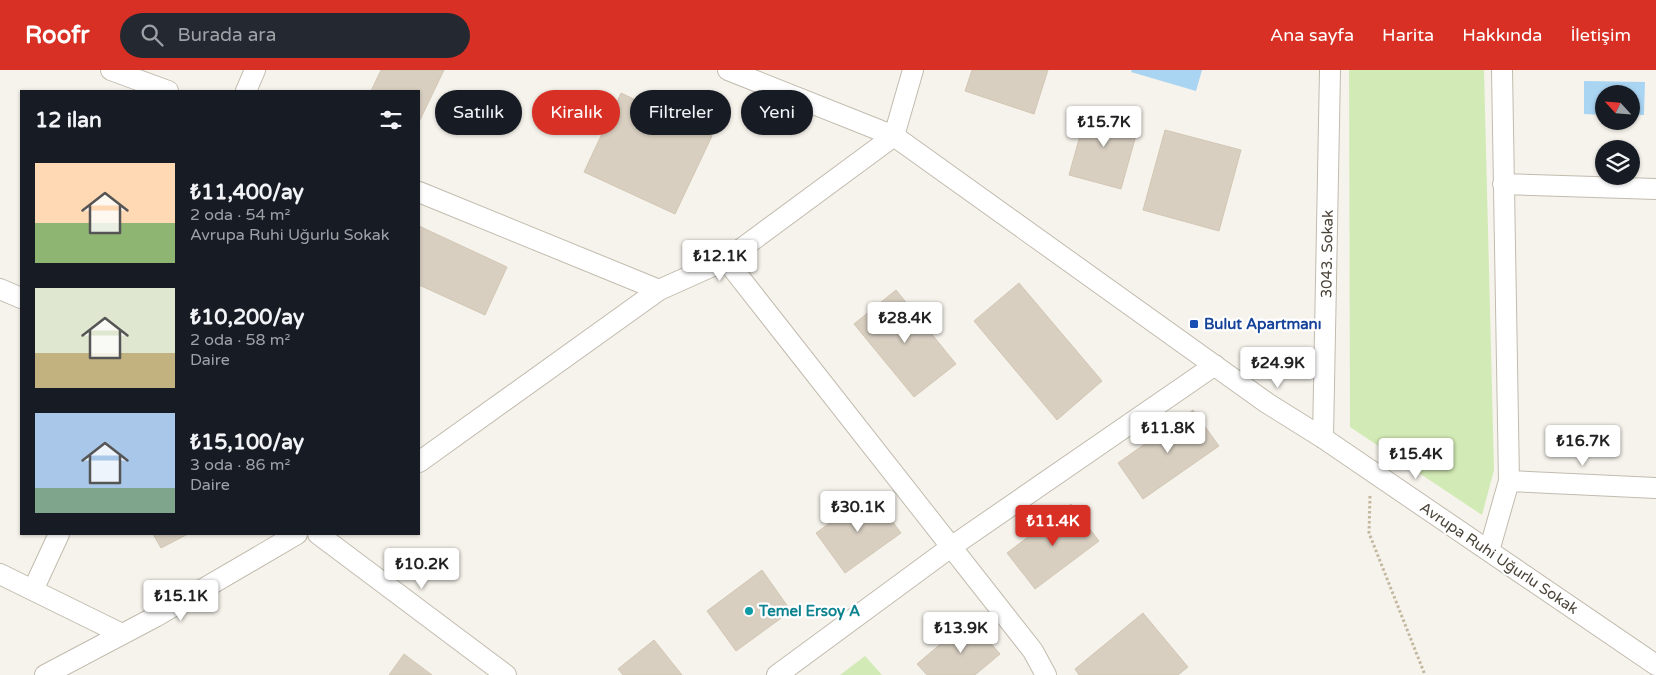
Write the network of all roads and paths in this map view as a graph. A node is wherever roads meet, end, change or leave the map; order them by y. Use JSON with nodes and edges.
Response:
{"nodes":[{"id":1,"x":111,"y":70,"type":"edge"},
{"id":2,"x":256,"y":70,"type":"edge"},
{"id":3,"x":728,"y":70,"type":"edge"},
{"id":4,"x":913,"y":70,"type":"edge"},
{"id":5,"x":1330,"y":70,"type":"edge"},
{"id":6,"x":1502,"y":70,"type":"edge"},
{"id":7,"x":165,"y":90,"type":"edge"},
{"id":8,"x":246,"y":90,"type":"edge"},
{"id":9,"x":894,"y":136,"type":"junction"},
{"id":10,"x":1503,"y":184,"type":"junction"},
{"id":11,"x":1656,"y":189,"type":"edge"},
{"id":12,"x":420,"y":192,"type":"edge"},
{"id":13,"x":726,"y":260,"type":"junction"},
{"id":14,"x":0,"y":289,"type":"edge"},
{"id":15,"x":659,"y":290,"type":"junction"},
{"id":16,"x":20,"y":298,"type":"edge"},
{"id":17,"x":1215,"y":365,"type":"junction"},
{"id":18,"x":1323,"y":438,"type":"junction"},
{"id":19,"x":420,"y":461,"type":"edge"},
{"id":20,"x":1371,"y":471,"type":"junction"},
{"id":21,"x":1509,"y":481,"type":"junction"},
{"id":22,"x":1656,"y":488,"type":"edge"},
{"id":23,"x":59,"y":535,"type":"edge"},
{"id":24,"x":294,"y":535,"type":"edge"},
{"id":25,"x":319,"y":535,"type":"edge"},
{"id":26,"x":951,"y":547,"type":"junction"},
{"id":27,"x":1489,"y":551,"type":"junction"},
{"id":28,"x":0,"y":574,"type":"edge"},
{"id":29,"x":33,"y":590,"type":"junction"},
{"id":30,"x":122,"y":634,"type":"junction"},
{"id":31,"x":1656,"y":665,"type":"edge"},
{"id":32,"x":45,"y":675,"type":"edge"},
{"id":33,"x":506,"y":675,"type":"edge"},
{"id":34,"x":777,"y":675,"type":"edge"},
{"id":35,"x":1046,"y":675,"type":"edge"},
{"id":36,"x":1425,"y":675,"type":"edge"}],
"edges":[{"from":1,"to":7,"type":"street"},
{"from":2,"to":8,"type":"street"},
{"from":3,"to":9,"type":"street","name":"Avrupa Ruhi Uğurlu Sokak"},
{"from":4,"to":9,"type":"street"},
{"from":5,"to":18,"type":"street","name":"3043. Sokak"},
{"from":6,"to":10,"type":"street"},
{"from":9,"to":13,"type":"street"},
{"from":9,"to":17,"type":"street","name":"Avrupa Ruhi Uğurlu Sokak"},
{"from":10,"to":11,"type":"street"},
{"from":10,"to":21,"type":"street"},
{"from":12,"to":15,"type":"street"},
{"from":13,"to":15,"type":"street"},
{"from":13,"to":26,"type":"street"},
{"from":14,"to":16,"type":"street"},
{"from":15,"to":19,"type":"street"},
{"from":17,"to":18,"type":"street","name":"Avrupa Ruhi Uğurlu Sokak"},
{"from":17,"to":26,"type":"street"},
{"from":18,"to":20,"type":"street","name":"Avrupa Ruhi Uğurlu Sokak"},
{"from":20,"to":27,"type":"street","name":"Avrupa Ruhi Uğurlu Sokak"},
{"from":20,"to":36,"type":"path"},
{"from":21,"to":22,"type":"street"},
{"from":21,"to":27,"type":"street"},
{"from":23,"to":29,"type":"street"},
{"from":24,"to":30,"type":"street"},
{"from":25,"to":33,"type":"street"},
{"from":26,"to":34,"type":"street"},
{"from":26,"to":35,"type":"street"},
{"from":27,"to":31,"type":"street","name":"Avrupa Ruhi Uğurlu Sokak"},
{"from":28,"to":29,"type":"street"},
{"from":29,"to":30,"type":"street"},
{"from":30,"to":32,"type":"street"}]}
